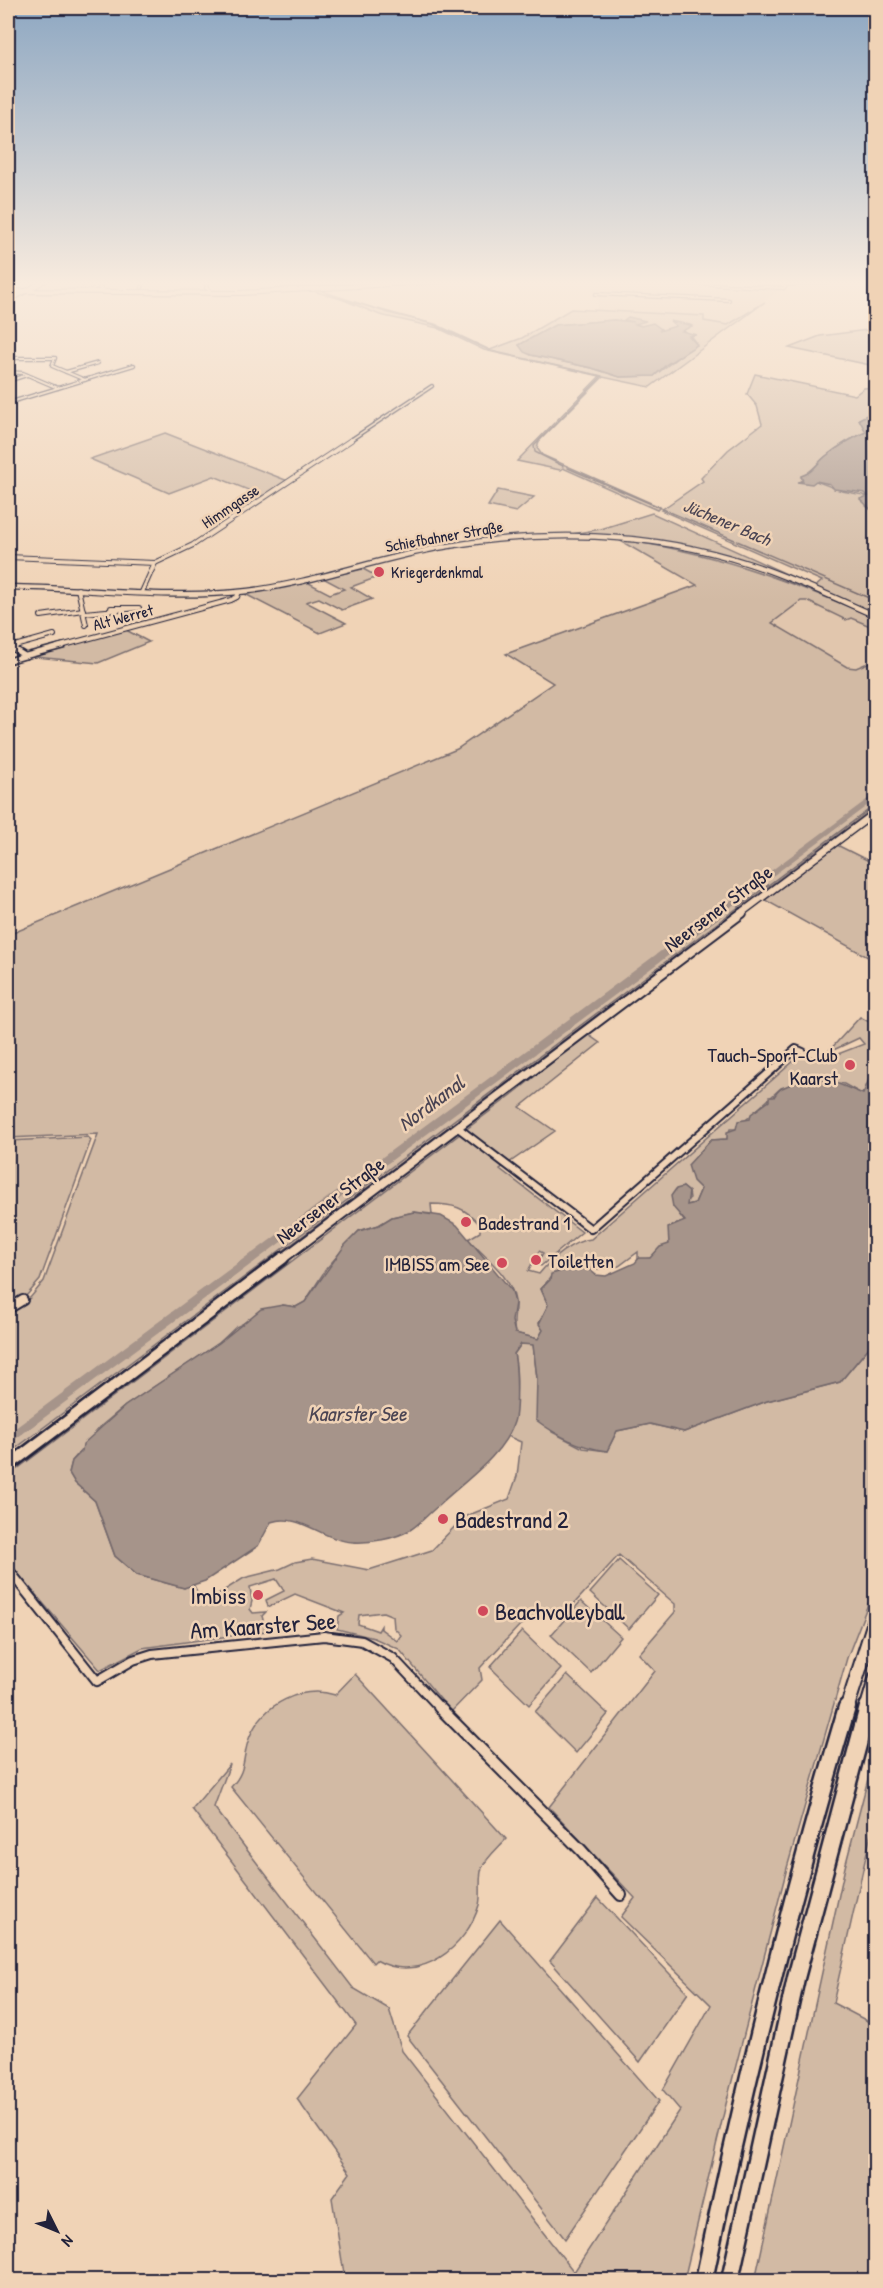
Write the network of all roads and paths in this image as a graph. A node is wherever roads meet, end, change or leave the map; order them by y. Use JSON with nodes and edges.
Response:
{"nodes":[{"id":1,"x":56,"y":388,"type":"edge"},
{"id":2,"x":63,"y":388,"type":"edge"},
{"id":3,"x":429,"y":388,"type":"edge"},
{"id":4,"x":59,"y":389,"type":"junction"},
{"id":5,"x":8,"y":403,"type":"edge"},
{"id":6,"x":8,"y":558,"type":"edge"},
{"id":7,"x":155,"y":563,"type":"junction"},
{"id":8,"x":8,"y":587,"type":"edge"},
{"id":9,"x":78,"y":589,"type":"junction"},
{"id":10,"x":142,"y":592,"type":"junction"},
{"id":11,"x":239,"y":592,"type":"junction"},
{"id":12,"x":111,"y":608,"type":"junction"},
{"id":13,"x":84,"y":612,"type":"junction"},
{"id":14,"x":41,"y":616,"type":"dead end"},
{"id":15,"x":876,"y":616,"type":"edge"},
{"id":16,"x":86,"y":625,"type":"dead end"},
{"id":17,"x":54,"y":635,"type":"dead end"},
{"id":18,"x":9,"y":645,"type":"edge"},
{"id":19,"x":25,"y":656,"type":"junction"},
{"id":20,"x":8,"y":661,"type":"edge"},
{"id":21,"x":876,"y":812,"type":"edge"},
{"id":22,"x":804,"y":1052,"type":"dead end"},
{"id":23,"x":457,"y":1127,"type":"junction"},
{"id":24,"x":23,"y":1300,"type":"dead end"},
{"id":25,"x":8,"y":1309,"type":"edge"},
{"id":26,"x":8,"y":1466,"type":"edge"},
{"id":27,"x":8,"y":1569,"type":"edge"},
{"id":28,"x":876,"y":1617,"type":"edge"},
{"id":29,"x":876,"y":1678,"type":"edge"},
{"id":30,"x":621,"y":1895,"type":"dead end"},
{"id":31,"x":704,"y":2280,"type":"edge"},
{"id":32,"x":730,"y":2280,"type":"edge"}],
"edges":[{"from":1,"to":4,"type":"street"},
{"from":2,"to":4,"type":"street"},
{"from":3,"to":7,"type":"street","name":"Himmgasse"},
{"from":4,"to":5,"type":"street"},
{"from":6,"to":7,"type":"street"},
{"from":7,"to":10,"type":"street"},
{"from":8,"to":9,"type":"main road","name":"Schiefbahner Straße"},
{"from":9,"to":10,"type":"main road","name":"Schiefbahner Straße"},
{"from":9,"to":13,"type":"street"},
{"from":10,"to":11,"type":"main road","name":"Schiefbahner Straße"},
{"from":11,"to":15,"type":"main road","name":"Schiefbahner Straße"},
{"from":11,"to":19,"type":"street","name":"Alt Werret"},
{"from":12,"to":12,"type":"street"},
{"from":12,"to":13,"type":"street"},
{"from":13,"to":14,"type":"street"},
{"from":13,"to":16,"type":"street"},
{"from":17,"to":18,"type":"street"},
{"from":18,"to":19,"type":"street"},
{"from":19,"to":20,"type":"street","name":"Alt Werret"},
{"from":21,"to":23,"type":"main road","name":"Neersener Straße"},
{"from":22,"to":23,"type":"street"},
{"from":23,"to":26,"type":"main road","name":"Neersener Straße"},
{"from":24,"to":25,"type":"street"},
{"from":27,"to":30,"type":"street","name":"Am Kaarster See"},
{"from":28,"to":31,"type":"highway"},
{"from":29,"to":32,"type":"highway"}]}
